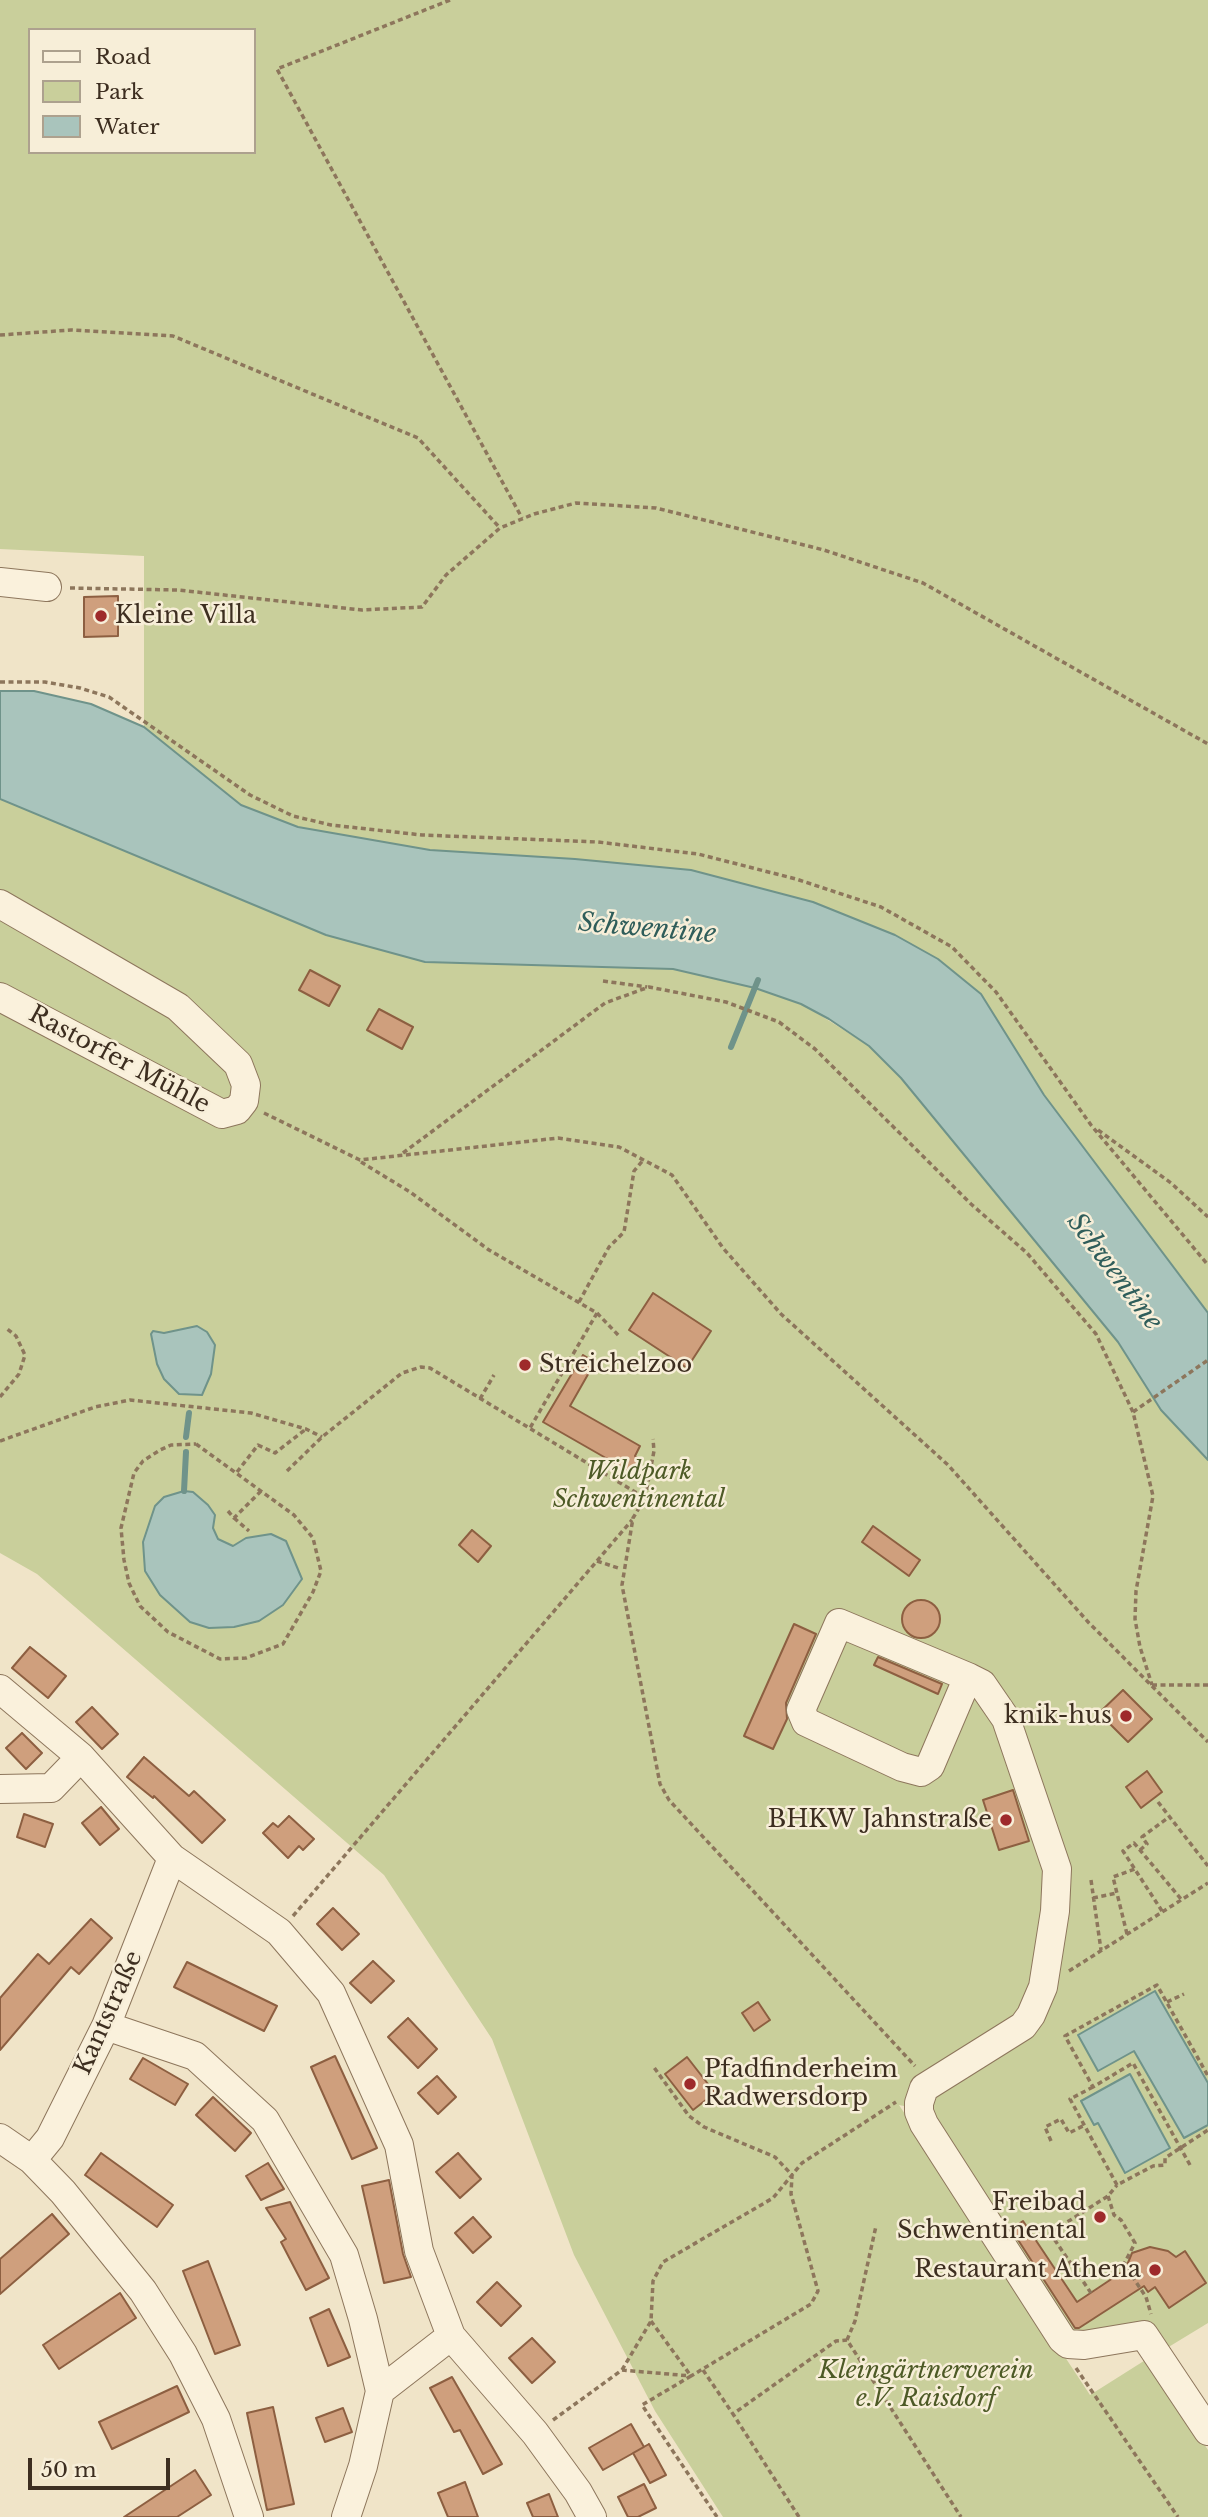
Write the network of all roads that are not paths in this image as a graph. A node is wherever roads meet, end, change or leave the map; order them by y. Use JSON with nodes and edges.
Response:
{"nodes":[{"id":1,"x":0,"y":582,"type":"edge"},
{"id":2,"x":47,"y":587,"type":"road end"},
{"id":3,"x":0,"y":904,"type":"edge"},
{"id":4,"x":0,"y":997,"type":"edge"},
{"id":5,"x":978,"y":1683,"type":"junction"},
{"id":6,"x":0,"y":1689,"type":"edge"},
{"id":7,"x":82,"y":1757,"type":"junction"},
{"id":8,"x":0,"y":1789,"type":"edge"},
{"id":9,"x":172,"y":1858,"type":"junction"},
{"id":10,"x":106,"y":2026,"type":"junction"},
{"id":11,"x":0,"y":2138,"type":"edge"},
{"id":12,"x":32,"y":2160,"type":"junction"},
{"id":13,"x":451,"y":2336,"type":"junction"},
{"id":14,"x":380,"y":2391,"type":"junction"},
{"id":15,"x":1208,"y":2431,"type":"edge"},
{"id":16,"x":249,"y":2517,"type":"edge"},
{"id":17,"x":346,"y":2517,"type":"edge"},
{"id":18,"x":592,"y":2517,"type":"edge"}],
"edges":[{"from":1,"to":2,"type":"street"},
{"from":3,"to":4,"type":"street","name":"Rastorfer Mühle"},
{"from":5,"to":5,"type":"street"},
{"from":5,"to":15,"type":"street"},
{"from":6,"to":7,"type":"street"},
{"from":7,"to":8,"type":"street"},
{"from":7,"to":9,"type":"street"},
{"from":9,"to":10,"type":"street","name":"Kantstraße"},
{"from":9,"to":13,"type":"street"},
{"from":10,"to":12,"type":"street","name":"Kantstraße"},
{"from":10,"to":14,"type":"street"},
{"from":11,"to":12,"type":"street"},
{"from":12,"to":16,"type":"street"},
{"from":13,"to":14,"type":"street"},
{"from":13,"to":18,"type":"street"},
{"from":14,"to":17,"type":"street"}]}
